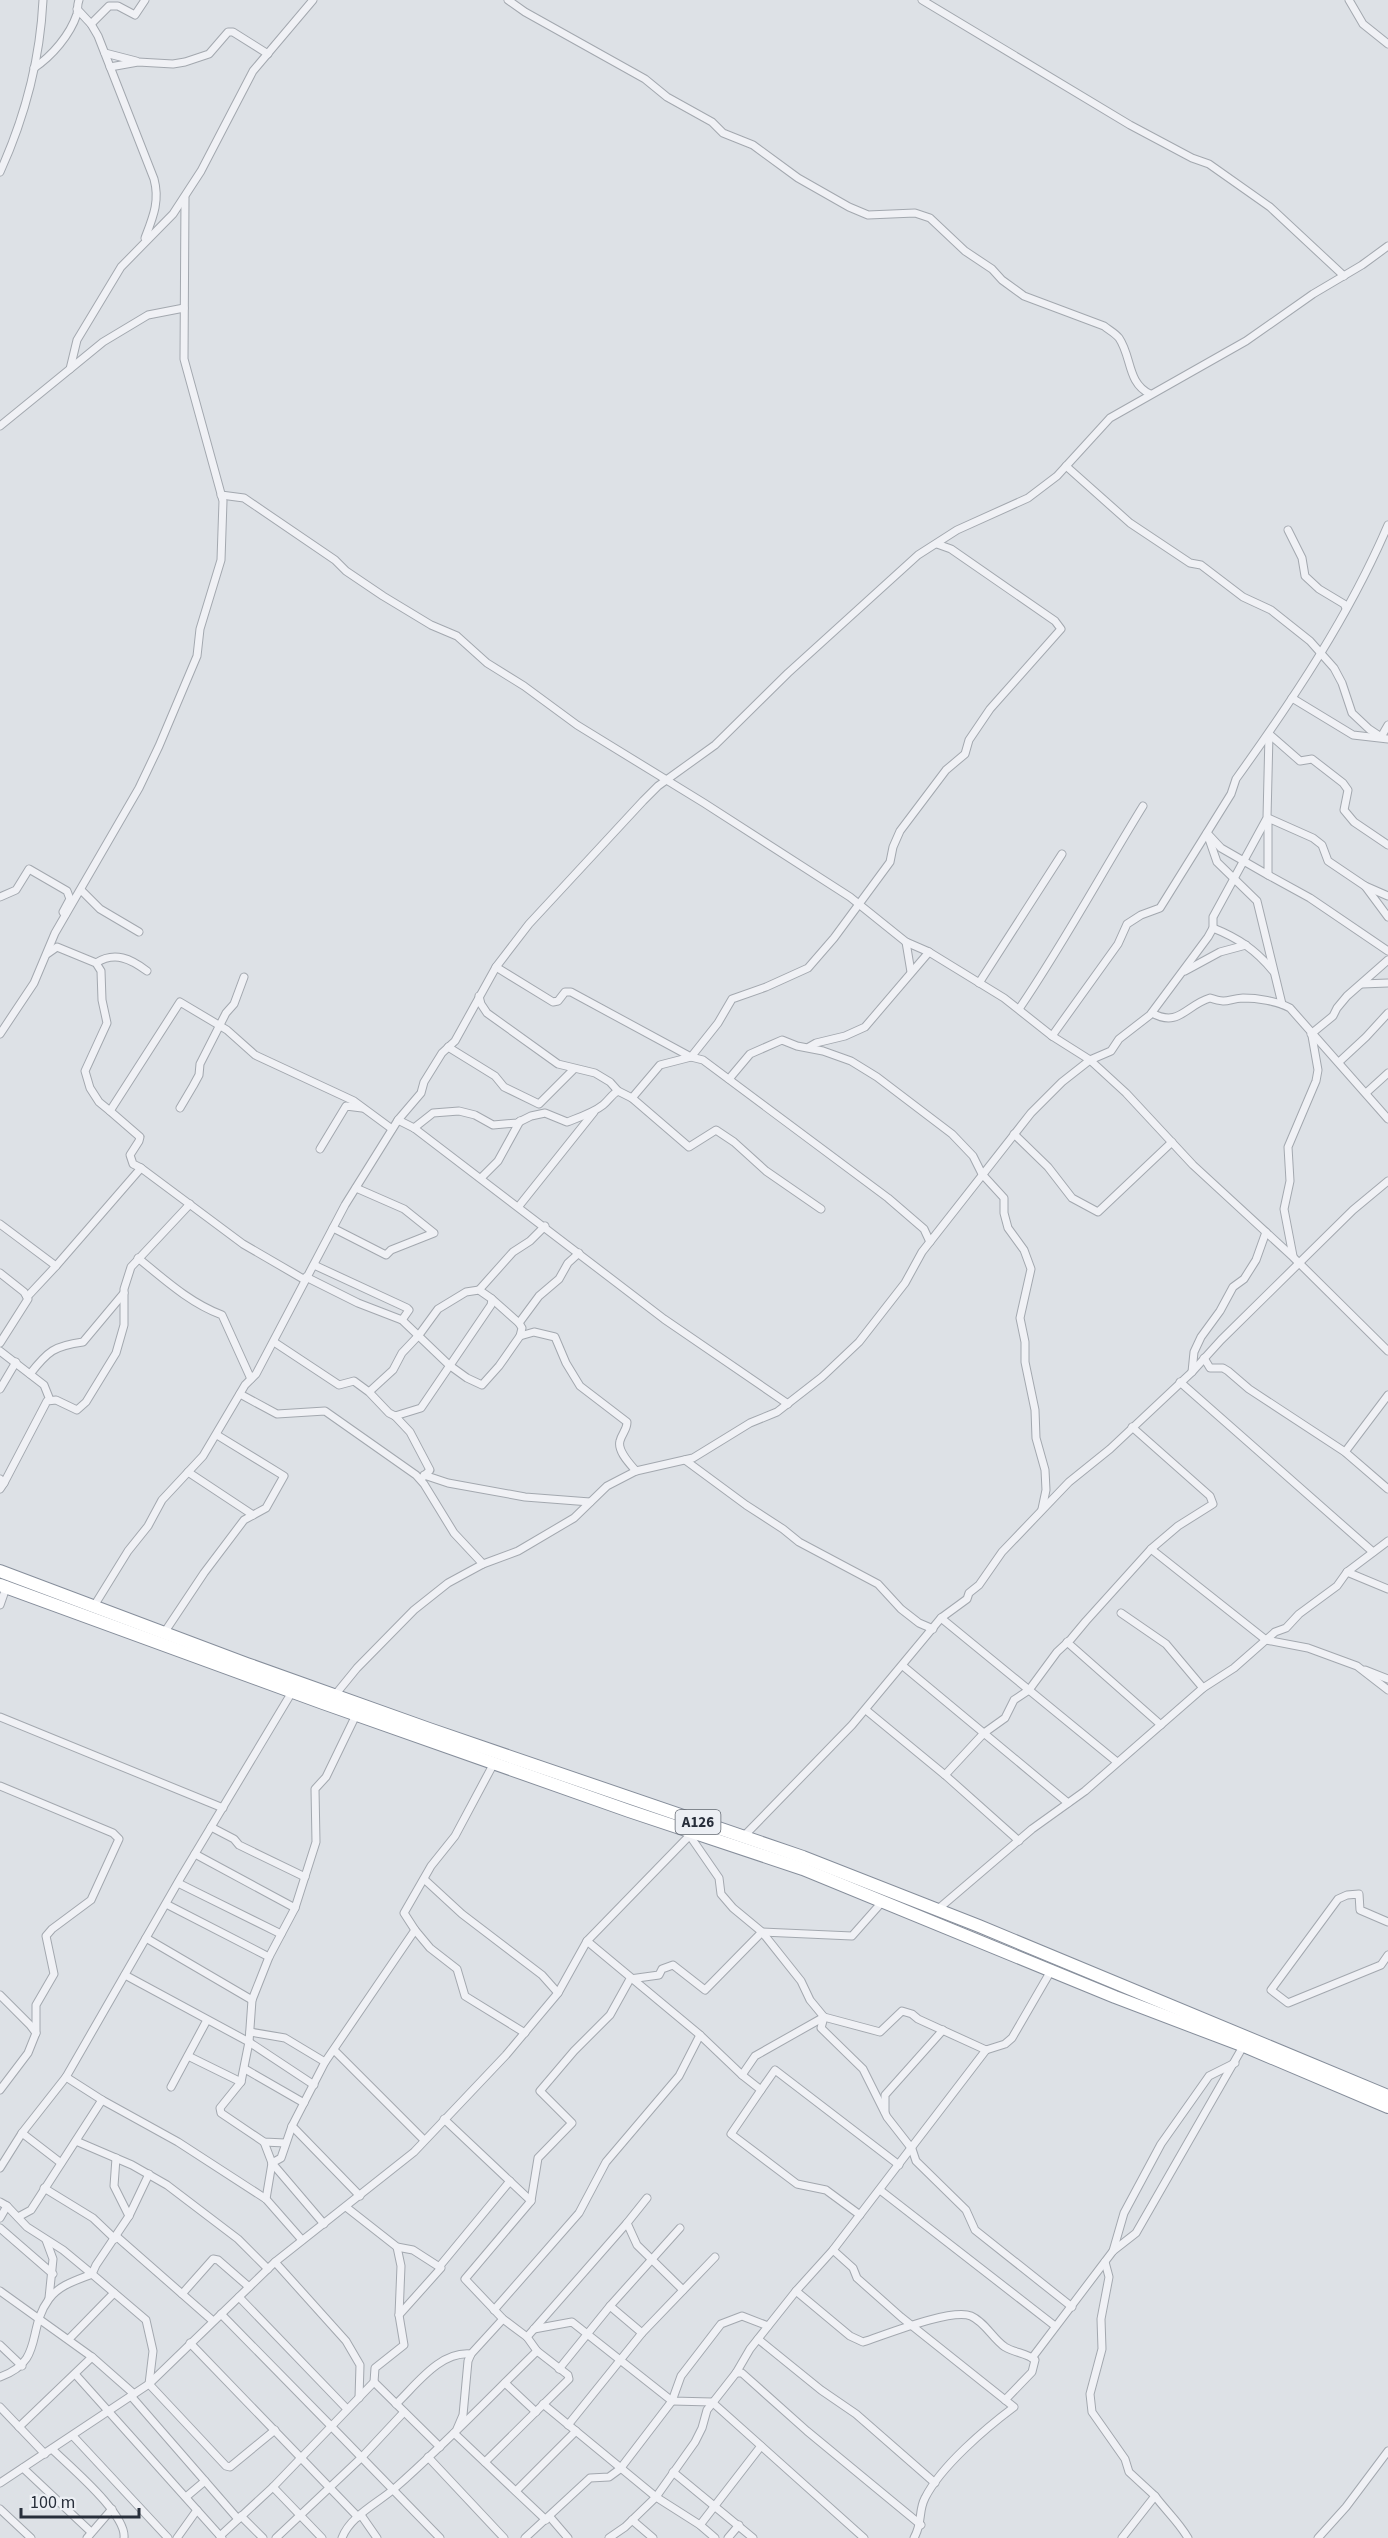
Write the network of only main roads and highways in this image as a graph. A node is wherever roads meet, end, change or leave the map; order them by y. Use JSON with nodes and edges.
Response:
{"nodes":[{"id":1,"x":4,"y":1580,"type":"edge"},
{"id":2,"x":1246,"y":2042,"type":"junction"},
{"id":3,"x":1388,"y":2096,"type":"edge"},
{"id":4,"x":1388,"y":2107,"type":"edge"}],
"edges":[{"from":1,"to":2,"type":"highway","number":"A126"},
{"from":1,"to":2,"type":"highway","number":"A126"},
{"from":2,"to":3,"type":"highway","number":"A126"},
{"from":2,"to":4,"type":"highway","number":"A126"}]}
